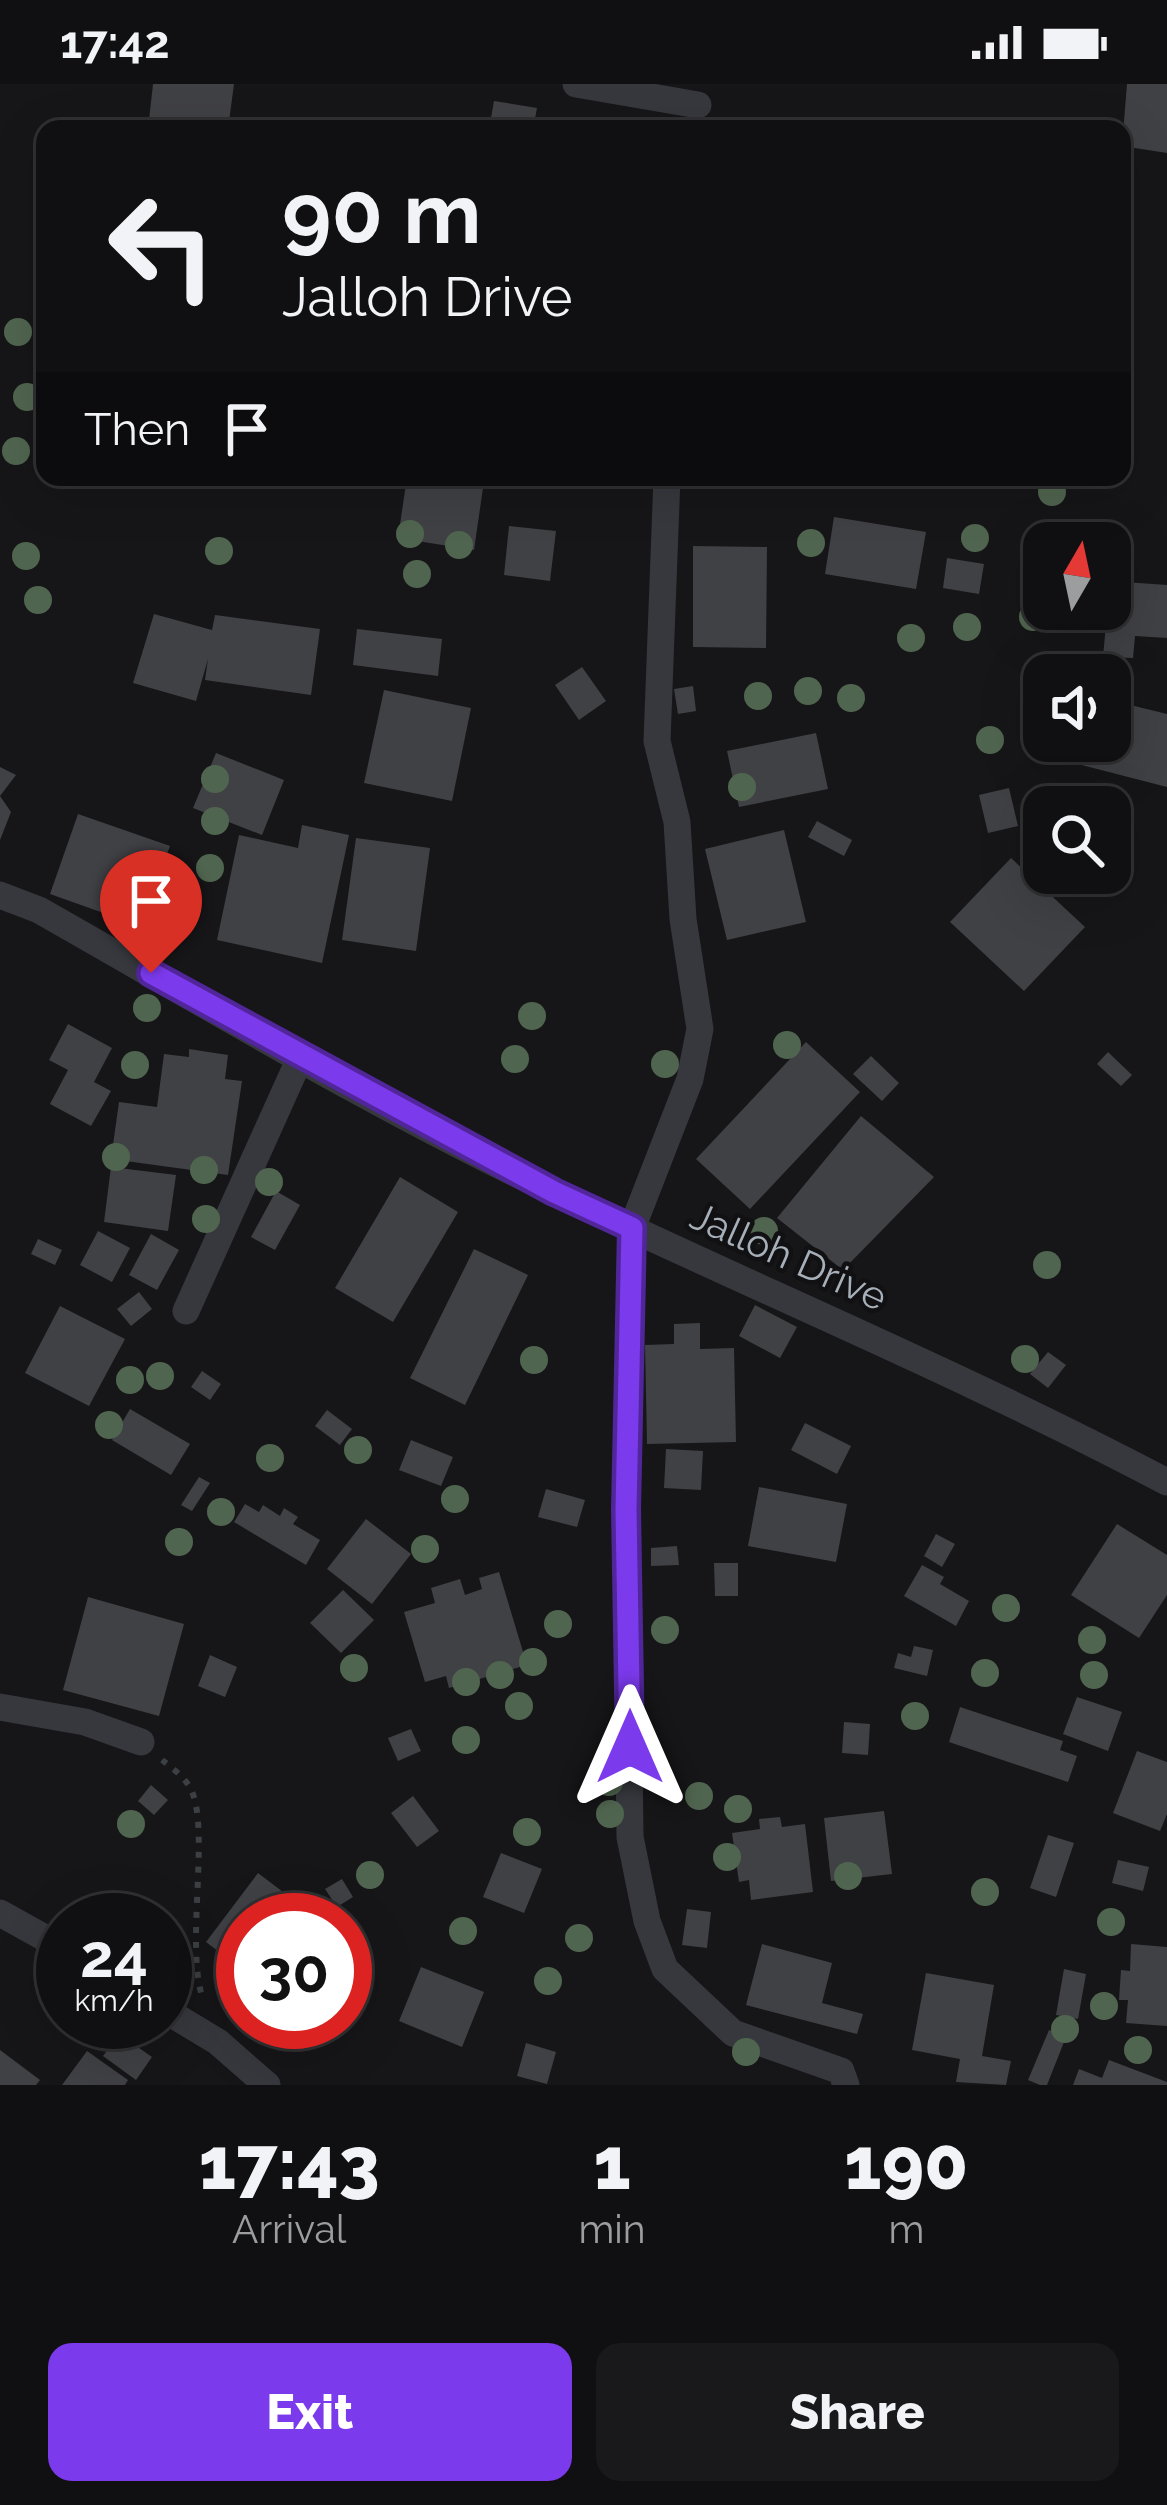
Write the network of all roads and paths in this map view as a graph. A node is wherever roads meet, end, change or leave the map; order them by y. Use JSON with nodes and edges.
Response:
{"nodes":[{"id":1,"x":576,"y":84,"type":"edge"},
{"id":2,"x":698,"y":105,"type":"dead end"},
{"id":3,"x":668,"y":486,"type":"edge"},
{"id":4,"x":0,"y":895,"type":"edge"},
{"id":5,"x":300,"y":1058,"type":"junction"},
{"id":6,"x":632,"y":1228,"type":"junction"},
{"id":7,"x":186,"y":1311,"type":"dead end"},
{"id":8,"x":1167,"y":1483,"type":"edge"},
{"id":9,"x":0,"y":1707,"type":"edge"},
{"id":10,"x":141,"y":1742,"type":"joint"},
{"id":11,"x":0,"y":1913,"type":"edge"},
{"id":12,"x":36,"y":1933,"type":"edge"},
{"id":13,"x":216,"y":2036,"type":"edge"},
{"id":14,"x":226,"y":2049,"type":"edge"},
{"id":15,"x":844,"y":2078,"type":"edge"},
{"id":16,"x":267,"y":2085,"type":"edge"}],
"edges":[{"from":1,"to":2,"type":"street"},
{"from":3,"to":6,"type":"street"},
{"from":4,"to":5,"type":"street","name":"Jalloh Drive"},
{"from":5,"to":6,"type":"street","name":"Jalloh Drive"},
{"from":5,"to":7,"type":"street"},
{"from":6,"to":8,"type":"street","name":"Jalloh Drive"},
{"from":6,"to":15,"type":"street"},
{"from":9,"to":10,"type":"street"},
{"from":10,"to":13,"type":"path"},
{"from":11,"to":12,"type":"street"},
{"from":14,"to":16,"type":"street"}]}
